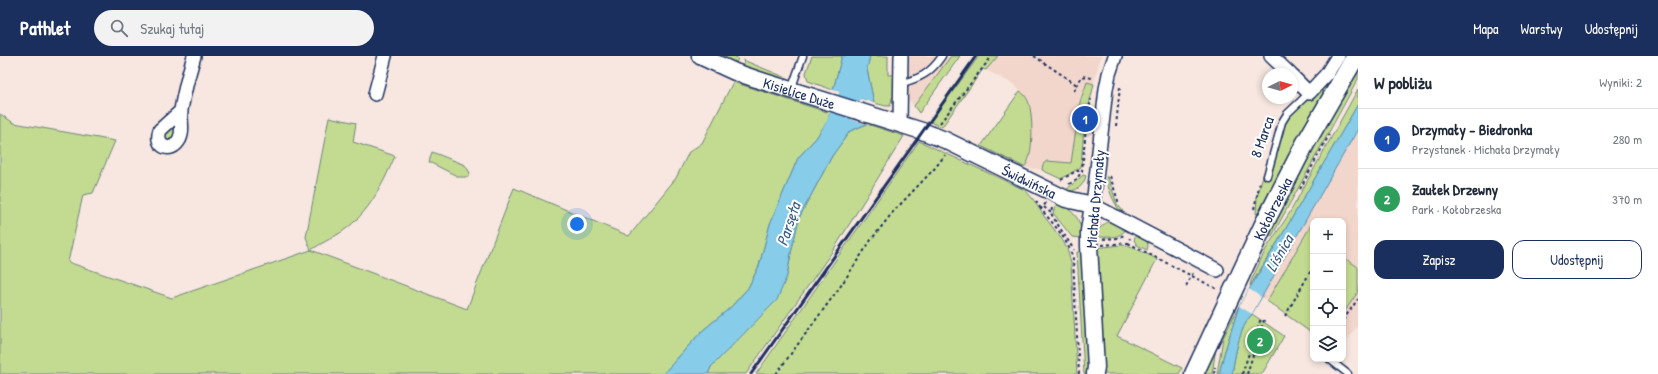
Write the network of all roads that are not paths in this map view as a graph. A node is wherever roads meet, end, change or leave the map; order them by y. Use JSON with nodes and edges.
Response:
{"nodes":[{"id":1,"x":194,"y":56,"type":"edge"},
{"id":2,"x":385,"y":56,"type":"edge"},
{"id":3,"x":700,"y":56,"type":"edge"},
{"id":4,"x":803,"y":56,"type":"edge"},
{"id":5,"x":901,"y":56,"type":"edge"},
{"id":6,"x":942,"y":56,"type":"edge"},
{"id":7,"x":1115,"y":56,"type":"edge"},
{"id":8,"x":1271,"y":56,"type":"edge"},
{"id":9,"x":1338,"y":56,"type":"edge"},
{"id":10,"x":1356,"y":56,"type":"edge"},
{"id":11,"x":1284,"y":68,"type":"edge"},
{"id":12,"x":1298,"y":82,"type":"edge"},
{"id":13,"x":900,"y":84,"type":"junction"},
{"id":14,"x":791,"y":90,"type":"junction"},
{"id":15,"x":1309,"y":93,"type":"junction"},
{"id":16,"x":375,"y":94,"type":"dead end"},
{"id":17,"x":181,"y":111,"type":"dead end"},
{"id":18,"x":900,"y":123,"type":"junction"},
{"id":19,"x":1264,"y":175,"type":"road end"},
{"id":20,"x":1093,"y":205,"type":"junction"},
{"id":21,"x":1217,"y":270,"type":"dead end"},
{"id":22,"x":1333,"y":362,"type":"edge"},
{"id":23,"x":1097,"y":372,"type":"edge"},
{"id":24,"x":1196,"y":372,"type":"edge"},
{"id":25,"x":1348,"y":374,"type":"edge"}],
"edges":[{"from":1,"to":17,"type":"street"},
{"from":2,"to":16,"type":"street"},
{"from":3,"to":14,"type":"street","name":"Kisielice Duże"},
{"from":4,"to":14,"type":"lane"},
{"from":5,"to":13,"type":"street"},
{"from":6,"to":13,"type":"lane"},
{"from":7,"to":20,"type":"street","name":"Michała Drzymały"},
{"from":8,"to":11,"type":"street"},
{"from":9,"to":15,"type":"street","name":"8 Marca"},
{"from":10,"to":24,"type":"main road","name":"Kołobrzeska"},
{"from":12,"to":15,"type":"street"},
{"from":13,"to":18,"type":"street"},
{"from":14,"to":18,"type":"street","name":"Kisielice Duże"},
{"from":15,"to":19,"type":"lane","name":"8 Marca"},
{"from":18,"to":20,"type":"street","name":"Świdwińska"},
{"from":20,"to":21,"type":"street","name":"Świdwińska"},
{"from":20,"to":23,"type":"street","name":"Michała Drzymały"},
{"from":22,"to":25,"type":"lane"}]}
